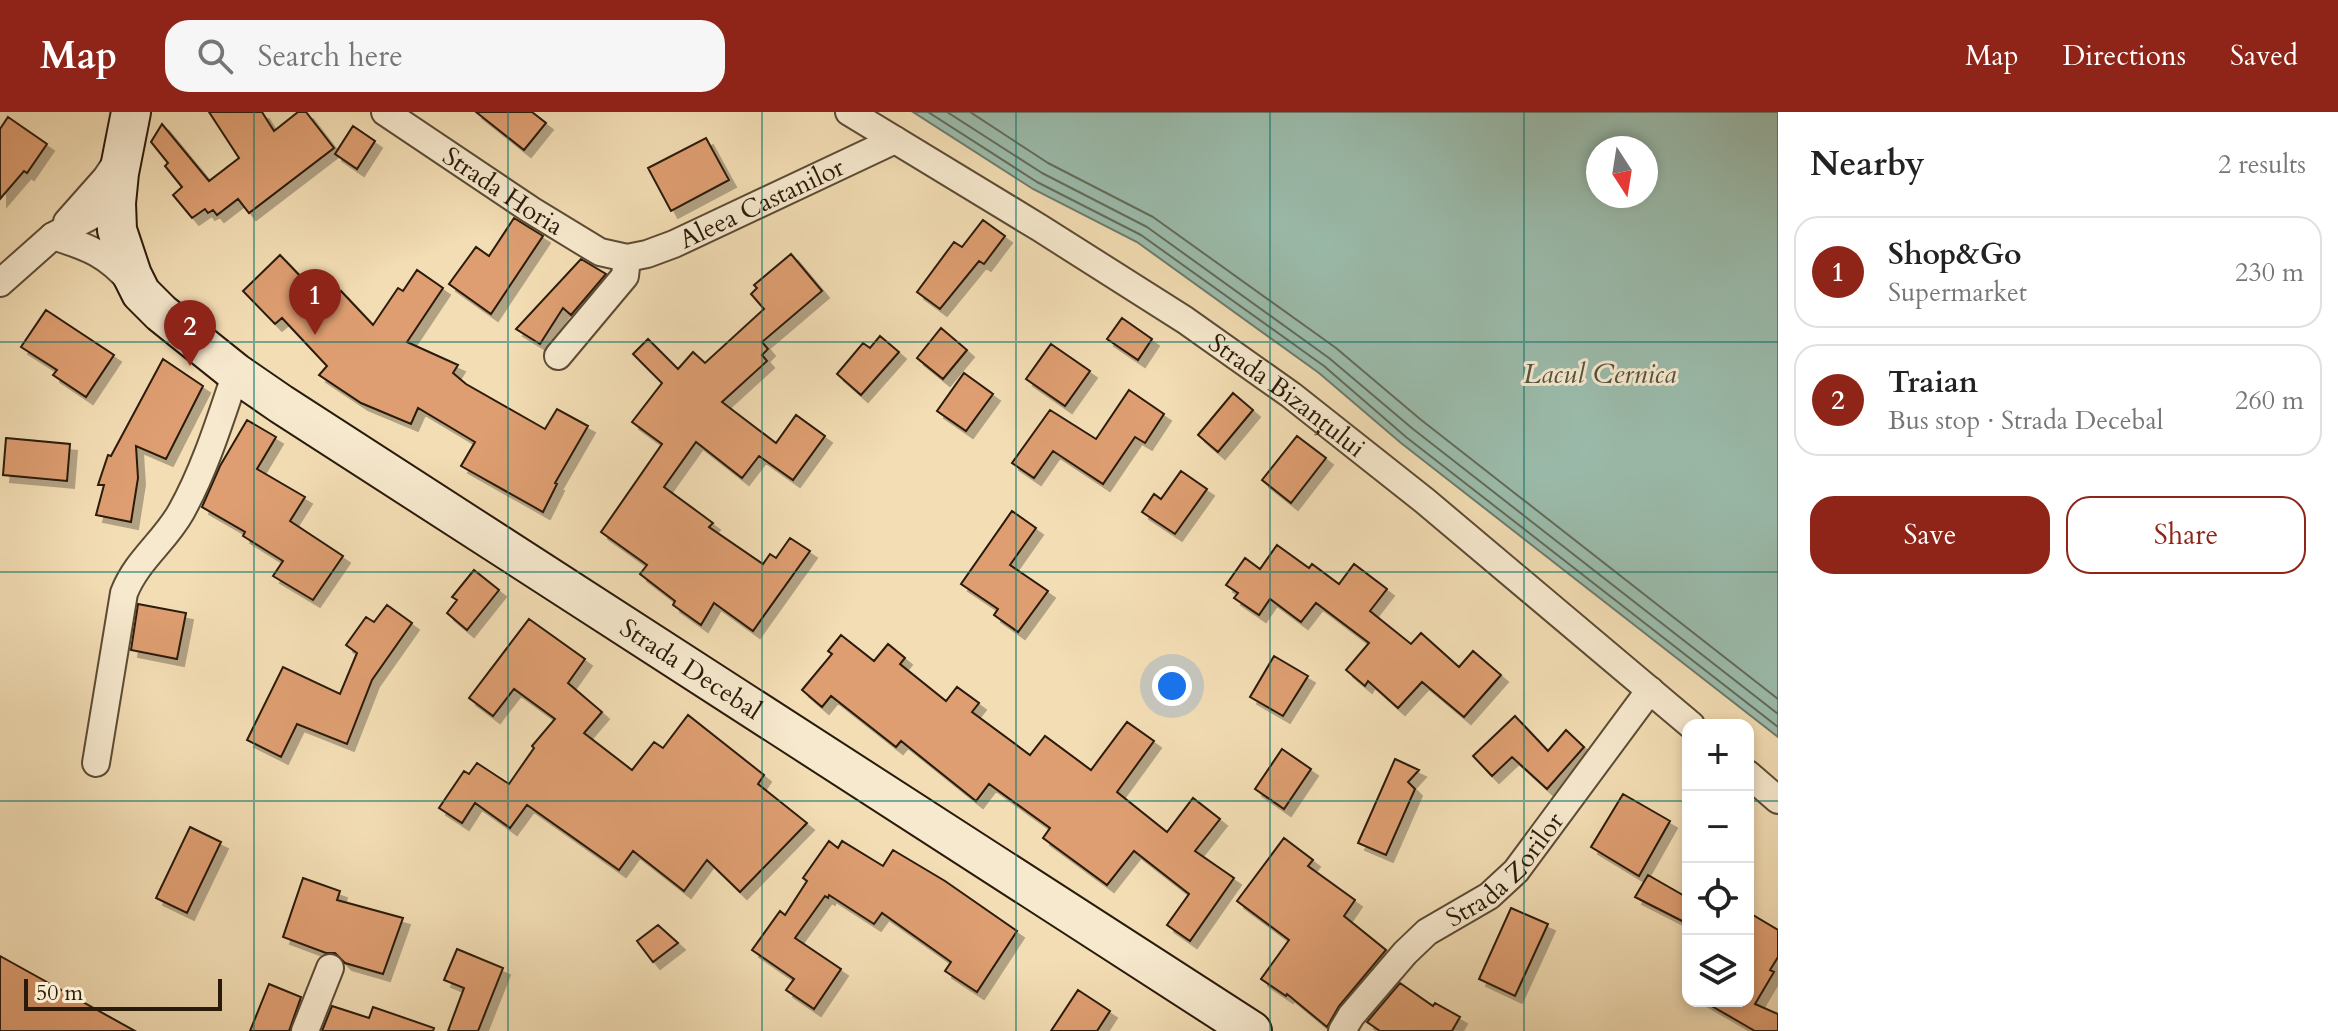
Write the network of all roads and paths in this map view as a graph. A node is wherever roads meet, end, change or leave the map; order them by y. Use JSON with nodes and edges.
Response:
{"nodes":[{"id":1,"x":131,"y":112,"type":"edge"},
{"id":2,"x":385,"y":112,"type":"edge"},
{"id":3,"x":849,"y":112,"type":"edge"},
{"id":4,"x":895,"y":140,"type":"junction"},
{"id":5,"x":123,"y":153,"type":"junction"},
{"id":6,"x":116,"y":203,"type":"junction"},
{"id":7,"x":53,"y":236,"type":"junction"},
{"id":8,"x":627,"y":258,"type":"junction"},
{"id":9,"x":0,"y":283,"type":"edge"},
{"id":10,"x":141,"y":293,"type":"junction"},
{"id":11,"x":558,"y":356,"type":"dead end"},
{"id":12,"x":236,"y":373,"type":"junction"},
{"id":13,"x":1650,"y":690,"type":"junction"},
{"id":14,"x":1684,"y":719,"type":"edge"},
{"id":15,"x":96,"y":763,"type":"dead end"},
{"id":16,"x":1754,"y":779,"type":"edge"},
{"id":17,"x":1778,"y":800,"type":"edge"},
{"id":18,"x":330,"y":968,"type":"dead end"},
{"id":19,"x":305,"y":1031,"type":"edge"},
{"id":20,"x":1252,"y":1031,"type":"edge"},
{"id":21,"x":1342,"y":1031,"type":"edge"}],
"edges":[{"from":1,"to":5,"type":"main road","name":"Strada Decebal"},
{"from":2,"to":8,"type":"street","name":"Strada Horia"},
{"from":3,"to":4,"type":"street","name":"Strada Bizanțului"},
{"from":4,"to":8,"type":"street","name":"Aleea Castanilor"},
{"from":4,"to":13,"type":"street","name":"Strada Bizanțului"},
{"from":5,"to":6,"type":"main road","name":"Strada Decebal"},
{"from":5,"to":7,"type":"street"},
{"from":6,"to":7,"type":"street"},
{"from":6,"to":10,"type":"main road","name":"Strada Decebal"},
{"from":7,"to":9,"type":"street"},
{"from":7,"to":10,"type":"street","name":"Strada Decebal"},
{"from":8,"to":11,"type":"street"},
{"from":10,"to":12,"type":"main road","name":"Strada Decebal"},
{"from":12,"to":15,"type":"street"},
{"from":12,"to":20,"type":"main road","name":"Strada Decebal"},
{"from":13,"to":14,"type":"street","name":"Strada Bizanțului"},
{"from":13,"to":21,"type":"street","name":"Strada Zorilor"},
{"from":16,"to":17,"type":"street"},
{"from":18,"to":19,"type":"street"}]}
